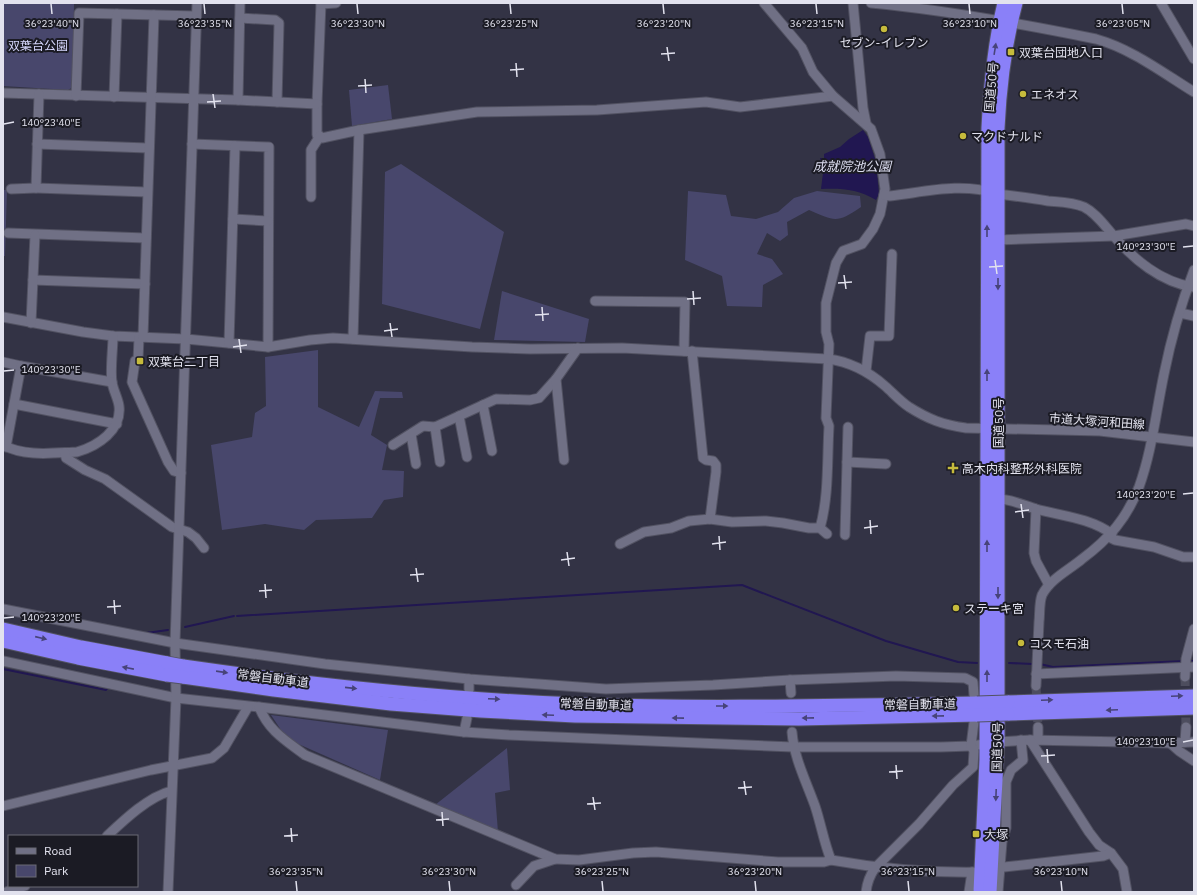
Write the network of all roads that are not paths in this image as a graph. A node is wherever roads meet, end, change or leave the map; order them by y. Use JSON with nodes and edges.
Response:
{"nodes":[{"id":1,"x":197,"y":3,"type":"edge"},
{"id":2,"x":240,"y":3,"type":"edge"},
{"id":3,"x":336,"y":3,"type":"edge"},
{"id":4,"x":764,"y":3,"type":"edge"},
{"id":5,"x":853,"y":3,"type":"edge"},
{"id":6,"x":871,"y":3,"type":"edge"},
{"id":7,"x":1004,"y":3,"type":"edge"},
{"id":8,"x":1016,"y":3,"type":"edge"},
{"id":9,"x":1161,"y":3,"type":"edge"},
{"id":10,"x":321,"y":4,"type":"edge"},
{"id":11,"x":117,"y":14,"type":"junction"},
{"id":12,"x":154,"y":15,"type":"junction"},
{"id":13,"x":196,"y":16,"type":"junction"},
{"id":14,"x":240,"y":18,"type":"junction"},
{"id":15,"x":1005,"y":21,"type":"junction"},
{"id":16,"x":1194,"y":59,"type":"edge"},
{"id":17,"x":1194,"y":92,"type":"edge"},
{"id":18,"x":3,"y":93,"type":"edge"},
{"id":19,"x":39,"y":94,"type":"junction"},
{"id":20,"x":76,"y":96,"type":"junction"},
{"id":21,"x":833,"y":96,"type":"junction"},
{"id":22,"x":114,"y":97,"type":"junction"},
{"id":23,"x":151,"y":98,"type":"junction"},
{"id":24,"x":194,"y":99,"type":"junction"},
{"id":25,"x":238,"y":100,"type":"junction"},
{"id":26,"x":277,"y":102,"type":"junction"},
{"id":27,"x":317,"y":104,"type":"junction"},
{"id":28,"x":866,"y":123,"type":"junction"},
{"id":29,"x":359,"y":130,"type":"junction"},
{"id":30,"x":320,"y":136,"type":"junction"},
{"id":31,"x":37,"y":144,"type":"junction"},
{"id":32,"x":192,"y":144,"type":"junction"},
{"id":33,"x":235,"y":146,"type":"junction"},
{"id":34,"x":148,"y":148,"type":"junction"},
{"id":35,"x":36,"y":188,"type":"junction"},
{"id":36,"x":12,"y":189,"type":"dead end"},
{"id":37,"x":147,"y":192,"type":"junction"},
{"id":38,"x":992,"y":193,"type":"junction"},
{"id":39,"x":884,"y":195,"type":"junction"},
{"id":40,"x":311,"y":196,"type":"dead end"},
{"id":41,"x":233,"y":220,"type":"junction"},
{"id":42,"x":268,"y":221,"type":"junction"},
{"id":43,"x":1194,"y":226,"type":"edge"},
{"id":44,"x":8,"y":233,"type":"dead end"},
{"id":45,"x":35,"y":234,"type":"junction"},
{"id":46,"x":1114,"y":236,"type":"junction"},
{"id":47,"x":146,"y":238,"type":"junction"},
{"id":48,"x":997,"y":240,"type":"junction"},
{"id":49,"x":892,"y":254,"type":"dead end"},
{"id":50,"x":1194,"y":270,"type":"edge"},
{"id":51,"x":33,"y":280,"type":"junction"},
{"id":52,"x":145,"y":284,"type":"junction"},
{"id":53,"x":1191,"y":287,"type":"edge"},
{"id":54,"x":595,"y":301,"type":"dead end"},
{"id":55,"x":1180,"y":313,"type":"junction"},
{"id":56,"x":1194,"y":316,"type":"edge"},
{"id":57,"x":3,"y":317,"type":"edge"},
{"id":58,"x":31,"y":323,"type":"junction"},
{"id":59,"x":113,"y":336,"type":"junction"},
{"id":60,"x":141,"y":337,"type":"junction"},
{"id":61,"x":186,"y":339,"type":"junction"},
{"id":62,"x":353,"y":339,"type":"junction"},
{"id":63,"x":229,"y":343,"type":"junction"},
{"id":64,"x":268,"y":347,"type":"junction"},
{"id":65,"x":578,"y":348,"type":"junction"},
{"id":66,"x":688,"y":351,"type":"junction"},
{"id":67,"x":828,"y":359,"type":"junction"},
{"id":68,"x":3,"y":362,"type":"edge"},
{"id":69,"x":21,"y":366,"type":"junction"},
{"id":70,"x":866,"y":371,"type":"junction"},
{"id":71,"x":556,"y":379,"type":"junction"},
{"id":72,"x":112,"y":382,"type":"junction"},
{"id":73,"x":14,"y":404,"type":"junction"},
{"id":74,"x":484,"y":405,"type":"junction"},
{"id":75,"x":459,"y":416,"type":"junction"},
{"id":76,"x":117,"y":424,"type":"junction"},
{"id":77,"x":435,"y":427,"type":"junction"},
{"id":78,"x":848,"y":427,"type":"dead end"},
{"id":79,"x":992,"y":428,"type":"junction"},
{"id":80,"x":411,"y":434,"type":"junction"},
{"id":81,"x":1152,"y":436,"type":"junction"},
{"id":82,"x":1194,"y":442,"type":"edge"},
{"id":83,"x":393,"y":445,"type":"dead end"},
{"id":84,"x":4,"y":446,"type":"edge"},
{"id":85,"x":492,"y":451,"type":"dead end"},
{"id":86,"x":65,"y":453,"type":"junction"},
{"id":87,"x":467,"y":457,"type":"dead end"},
{"id":88,"x":564,"y":460,"type":"dead end"},
{"id":89,"x":440,"y":462,"type":"dead end"},
{"id":90,"x":847,"y":462,"type":"junction"},
{"id":91,"x":416,"y":464,"type":"dead end"},
{"id":92,"x":886,"y":464,"type":"dead end"},
{"id":93,"x":181,"y":473,"type":"junction"},
{"id":94,"x":998,"y":498,"type":"junction"},
{"id":95,"x":1036,"y":509,"type":"junction"},
{"id":96,"x":710,"y":519,"type":"junction"},
{"id":97,"x":180,"y":528,"type":"junction"},
{"id":98,"x":845,"y":535,"type":"dead end"},
{"id":99,"x":1110,"y":536,"type":"junction"},
{"id":100,"x":620,"y":544,"type":"dead end"},
{"id":101,"x":204,"y":548,"type":"dead end"},
{"id":102,"x":1194,"y":557,"type":"edge"},
{"id":103,"x":1049,"y":585,"type":"junction"},
{"id":104,"x":3,"y":610,"type":"edge"},
{"id":105,"x":3,"y":629,"type":"edge"},
{"id":106,"x":1194,"y":629,"type":"edge"},
{"id":107,"x":3,"y":641,"type":"edge"},
{"id":108,"x":175,"y":644,"type":"junction"},
{"id":109,"x":3,"y":660,"type":"edge"},
{"id":110,"x":167,"y":669,"type":"junction"},
{"id":111,"x":1188,"y":671,"type":"edge"},
{"id":112,"x":1036,"y":674,"type":"junction"},
{"id":113,"x":469,"y":679,"type":"junction"},
{"id":114,"x":790,"y":680,"type":"junction"},
{"id":115,"x":1036,"y":686,"type":"tunnel mouth"},
{"id":116,"x":469,"y":690,"type":"dead end"},
{"id":117,"x":791,"y":693,"type":"dead end"},
{"id":118,"x":1194,"y":696,"type":"edge"},
{"id":119,"x":176,"y":698,"type":"junction"},
{"id":120,"x":248,"y":706,"type":"junction"},
{"id":121,"x":259,"y":707,"type":"junction"},
{"id":122,"x":1008,"y":708,"type":"junction"},
{"id":123,"x":1194,"y":708,"type":"edge"},
{"id":124,"x":975,"y":709,"type":"junction"},
{"id":125,"x":467,"y":718,"type":"dead end"},
{"id":126,"x":1038,"y":727,"type":"tunnel mouth"},
{"id":127,"x":1186,"y":727,"type":"tunnel mouth"},
{"id":128,"x":464,"y":732,"type":"junction"},
{"id":129,"x":792,"y":732,"type":"dead end"},
{"id":130,"x":1030,"y":740,"type":"junction"},
{"id":131,"x":992,"y":742,"type":"junction"},
{"id":132,"x":1190,"y":742,"type":"edge"},
{"id":133,"x":1170,"y":743,"type":"junction"},
{"id":134,"x":971,"y":746,"type":"junction"},
{"id":135,"x":793,"y":747,"type":"junction"},
{"id":136,"x":1194,"y":761,"type":"edge"},
{"id":137,"x":172,"y":767,"type":"junction"},
{"id":138,"x":171,"y":791,"type":"junction"},
{"id":139,"x":3,"y":806,"type":"edge"},
{"id":140,"x":108,"y":835,"type":"edge"},
{"id":141,"x":1111,"y":853,"type":"junction"},
{"id":142,"x":555,"y":859,"type":"junction"},
{"id":143,"x":831,"y":860,"type":"junction"},
{"id":144,"x":875,"y":868,"type":"junction"},
{"id":145,"x":986,"y":870,"type":"junction"},
{"id":146,"x":516,"y":885,"type":"dead end"},
{"id":147,"x":22,"y":887,"type":"edge"},
{"id":148,"x":6,"y":892,"type":"edge"},
{"id":149,"x":168,"y":892,"type":"edge"},
{"id":150,"x":866,"y":892,"type":"edge"},
{"id":151,"x":969,"y":892,"type":"edge"},
{"id":152,"x":980,"y":892,"type":"edge"},
{"id":153,"x":990,"y":892,"type":"edge"},
{"id":154,"x":998,"y":892,"type":"edge"},
{"id":155,"x":1126,"y":892,"type":"edge"}],
"edges":[{"from":1,"to":13,"type":"street"},
{"from":2,"to":14,"type":"street"},
{"from":3,"to":10,"type":"street"},
{"from":4,"to":21,"type":"street"},
{"from":5,"to":28,"type":"street"},
{"from":6,"to":15,"type":"street"},
{"from":7,"to":15,"type":"highway","name":"国道50号"},
{"from":8,"to":15,"type":"highway","name":"国道50号"},
{"from":9,"to":16,"type":"street"},
{"from":10,"to":27,"type":"street"},
{"from":11,"to":12,"type":"street"},
{"from":11,"to":20,"type":"street"},
{"from":11,"to":22,"type":"street"},
{"from":12,"to":13,"type":"street"},
{"from":12,"to":23,"type":"street"},
{"from":13,"to":24,"type":"street"},
{"from":14,"to":25,"type":"street"},
{"from":14,"to":26,"type":"street"},
{"from":15,"to":17,"type":"street"},
{"from":15,"to":38,"type":"highway","name":"国道50号"},
{"from":18,"to":19,"type":"street"},
{"from":19,"to":20,"type":"street"},
{"from":19,"to":31,"type":"street"},
{"from":20,"to":22,"type":"street"},
{"from":21,"to":28,"type":"street"},
{"from":21,"to":29,"type":"street"},
{"from":22,"to":23,"type":"street"},
{"from":23,"to":24,"type":"street"},
{"from":23,"to":34,"type":"street"},
{"from":24,"to":25,"type":"street"},
{"from":24,"to":32,"type":"street"},
{"from":25,"to":26,"type":"street"},
{"from":26,"to":27,"type":"street"},
{"from":27,"to":30,"type":"street"},
{"from":28,"to":39,"type":"street"},
{"from":29,"to":30,"type":"street"},
{"from":29,"to":62,"type":"street"},
{"from":30,"to":40,"type":"street"},
{"from":31,"to":34,"type":"street"},
{"from":31,"to":35,"type":"street"},
{"from":32,"to":33,"type":"street"},
{"from":32,"to":61,"type":"street"},
{"from":33,"to":41,"type":"street"},
{"from":33,"to":42,"type":"street"},
{"from":34,"to":37,"type":"street"},
{"from":35,"to":36,"type":"street"},
{"from":35,"to":37,"type":"street"},
{"from":37,"to":47,"type":"street"},
{"from":38,"to":39,"type":"street"},
{"from":38,"to":46,"type":"street"},
{"from":38,"to":48,"type":"highway","name":"国道50号"},
{"from":79,"to":38,"type":"highway","name":"国道50号","one_way":true},
{"from":39,"to":67,"type":"street"},
{"from":41,"to":42,"type":"street"},
{"from":41,"to":63,"type":"street"},
{"from":42,"to":64,"type":"street"},
{"from":43,"to":46,"type":"street"},
{"from":44,"to":45,"type":"street"},
{"from":45,"to":47,"type":"street"},
{"from":45,"to":51,"type":"street"},
{"from":46,"to":48,"type":"street"},
{"from":46,"to":53,"type":"street"},
{"from":47,"to":52,"type":"street"},
{"from":48,"to":79,"type":"highway","name":"国道50号","one_way":true},
{"from":49,"to":70,"type":"street"},
{"from":50,"to":53,"type":"street"},
{"from":51,"to":52,"type":"street"},
{"from":51,"to":58,"type":"street"},
{"from":52,"to":60,"type":"street"},
{"from":53,"to":55,"type":"street"},
{"from":54,"to":66,"type":"street"},
{"from":55,"to":56,"type":"street"},
{"from":55,"to":81,"type":"street"},
{"from":57,"to":58,"type":"street","name":"市道大塚河和田線"},
{"from":58,"to":59,"type":"street","name":"市道大塚河和田線"},
{"from":59,"to":60,"type":"street","name":"市道大塚河和田線"},
{"from":59,"to":72,"type":"street"},
{"from":60,"to":61,"type":"street","name":"市道大塚河和田線"},
{"from":60,"to":93,"type":"street"},
{"from":61,"to":63,"type":"street","name":"市道大塚河和田線"},
{"from":61,"to":93,"type":"street"},
{"from":62,"to":64,"type":"street","name":"市道大塚河和田線"},
{"from":62,"to":65,"type":"street","name":"市道大塚河和田線"},
{"from":63,"to":64,"type":"street","name":"市道大塚河和田線"},
{"from":65,"to":66,"type":"street","name":"市道大塚河和田線"},
{"from":65,"to":71,"type":"street"},
{"from":66,"to":67,"type":"street","name":"市道大塚河和田線"},
{"from":66,"to":96,"type":"street"},
{"from":67,"to":70,"type":"street","name":"市道大塚河和田線"},
{"from":67,"to":96,"type":"street"},
{"from":68,"to":69,"type":"street"},
{"from":69,"to":72,"type":"street"},
{"from":69,"to":73,"type":"street"},
{"from":70,"to":79,"type":"street","name":"市道大塚河和田線"},
{"from":71,"to":74,"type":"street"},
{"from":71,"to":88,"type":"street"},
{"from":72,"to":76,"type":"street"},
{"from":73,"to":76,"type":"street"},
{"from":73,"to":84,"type":"street"},
{"from":74,"to":75,"type":"street"},
{"from":74,"to":85,"type":"street"},
{"from":75,"to":77,"type":"street"},
{"from":75,"to":87,"type":"street"},
{"from":76,"to":86,"type":"street"},
{"from":77,"to":80,"type":"street"},
{"from":77,"to":89,"type":"street"},
{"from":78,"to":90,"type":"street"},
{"from":79,"to":81,"type":"street","name":"市道大塚河和田線"},
{"from":79,"to":94,"type":"highway","name":"国道50号"},
{"from":131,"to":79,"type":"highway","name":"国道50号","one_way":true},
{"from":80,"to":83,"type":"street"},
{"from":80,"to":91,"type":"street"},
{"from":81,"to":82,"type":"street","name":"市道大塚河和田線"},
{"from":81,"to":99,"type":"street"},
{"from":84,"to":86,"type":"street"},
{"from":86,"to":97,"type":"street"},
{"from":90,"to":92,"type":"street"},
{"from":90,"to":98,"type":"street"},
{"from":93,"to":97,"type":"street"},
{"from":94,"to":95,"type":"street"},
{"from":94,"to":131,"type":"highway","name":"国道50号","one_way":true},
{"from":95,"to":99,"type":"street"},
{"from":95,"to":103,"type":"street"},
{"from":96,"to":100,"type":"street"},
{"from":97,"to":101,"type":"street"},
{"from":97,"to":108,"type":"street"},
{"from":99,"to":102,"type":"street"},
{"from":99,"to":103,"type":"street"},
{"from":103,"to":112,"type":"street"},
{"from":104,"to":108,"type":"street"},
{"from":105,"to":110,"type":"highway","name":"常磐自動車道","one_way":true},
{"from":106,"to":111,"type":"street"},
{"from":110,"to":107,"type":"highway","name":"常磐自動車道","one_way":true},
{"from":108,"to":113,"type":"street"},
{"from":108,"to":119,"type":"street"},
{"from":109,"to":119,"type":"street"},
{"from":110,"to":124,"type":"highway","name":"常磐自動車道","bridge":true},
{"from":111,"to":112,"type":"street"},
{"from":112,"to":115,"type":"street"},
{"from":113,"to":114,"type":"street"},
{"from":113,"to":116,"type":"street"},
{"from":114,"to":117,"type":"street"},
{"from":114,"to":124,"type":"street"},
{"from":122,"to":118,"type":"highway","name":"常磐自動車道","one_way":true},
{"from":119,"to":120,"type":"street"},
{"from":119,"to":137,"type":"street"},
{"from":120,"to":121,"type":"street"},
{"from":120,"to":137,"type":"street"},
{"from":121,"to":128,"type":"street"},
{"from":121,"to":142,"type":"street"},
{"from":123,"to":122,"type":"highway","name":"常磐自動車道","one_way":true},
{"from":122,"to":124,"type":"highway","name":"常磐自動車道","bridge":true},
{"from":124,"to":134,"type":"street"},
{"from":125,"to":128,"type":"street"},
{"from":126,"to":130,"type":"street"},
{"from":127,"to":132,"type":"street"},
{"from":128,"to":135,"type":"street"},
{"from":129,"to":135,"type":"street"},
{"from":130,"to":131,"type":"street"},
{"from":130,"to":133,"type":"street"},
{"from":130,"to":141,"type":"street"},
{"from":130,"to":145,"type":"street"},
{"from":131,"to":134,"type":"street"},
{"from":131,"to":145,"type":"highway","name":"国道50号"},
{"from":132,"to":133,"type":"street"},
{"from":133,"to":136,"type":"street"},
{"from":134,"to":135,"type":"street"},
{"from":134,"to":144,"type":"street"},
{"from":135,"to":143,"type":"street"},
{"from":137,"to":138,"type":"street"},
{"from":137,"to":139,"type":"street"},
{"from":138,"to":140,"type":"street"},
{"from":138,"to":149,"type":"street"},
{"from":141,"to":145,"type":"street"},
{"from":141,"to":155,"type":"street"},
{"from":142,"to":143,"type":"street"},
{"from":142,"to":146,"type":"street"},
{"from":143,"to":144,"type":"street"},
{"from":144,"to":145,"type":"street"},
{"from":144,"to":150,"type":"street"},
{"from":145,"to":151,"type":"street"},
{"from":145,"to":152,"type":"highway","name":"国道50号"},
{"from":145,"to":153,"type":"highway","name":"国道50号"},
{"from":145,"to":154,"type":"street"},
{"from":147,"to":148,"type":"street"}]}
